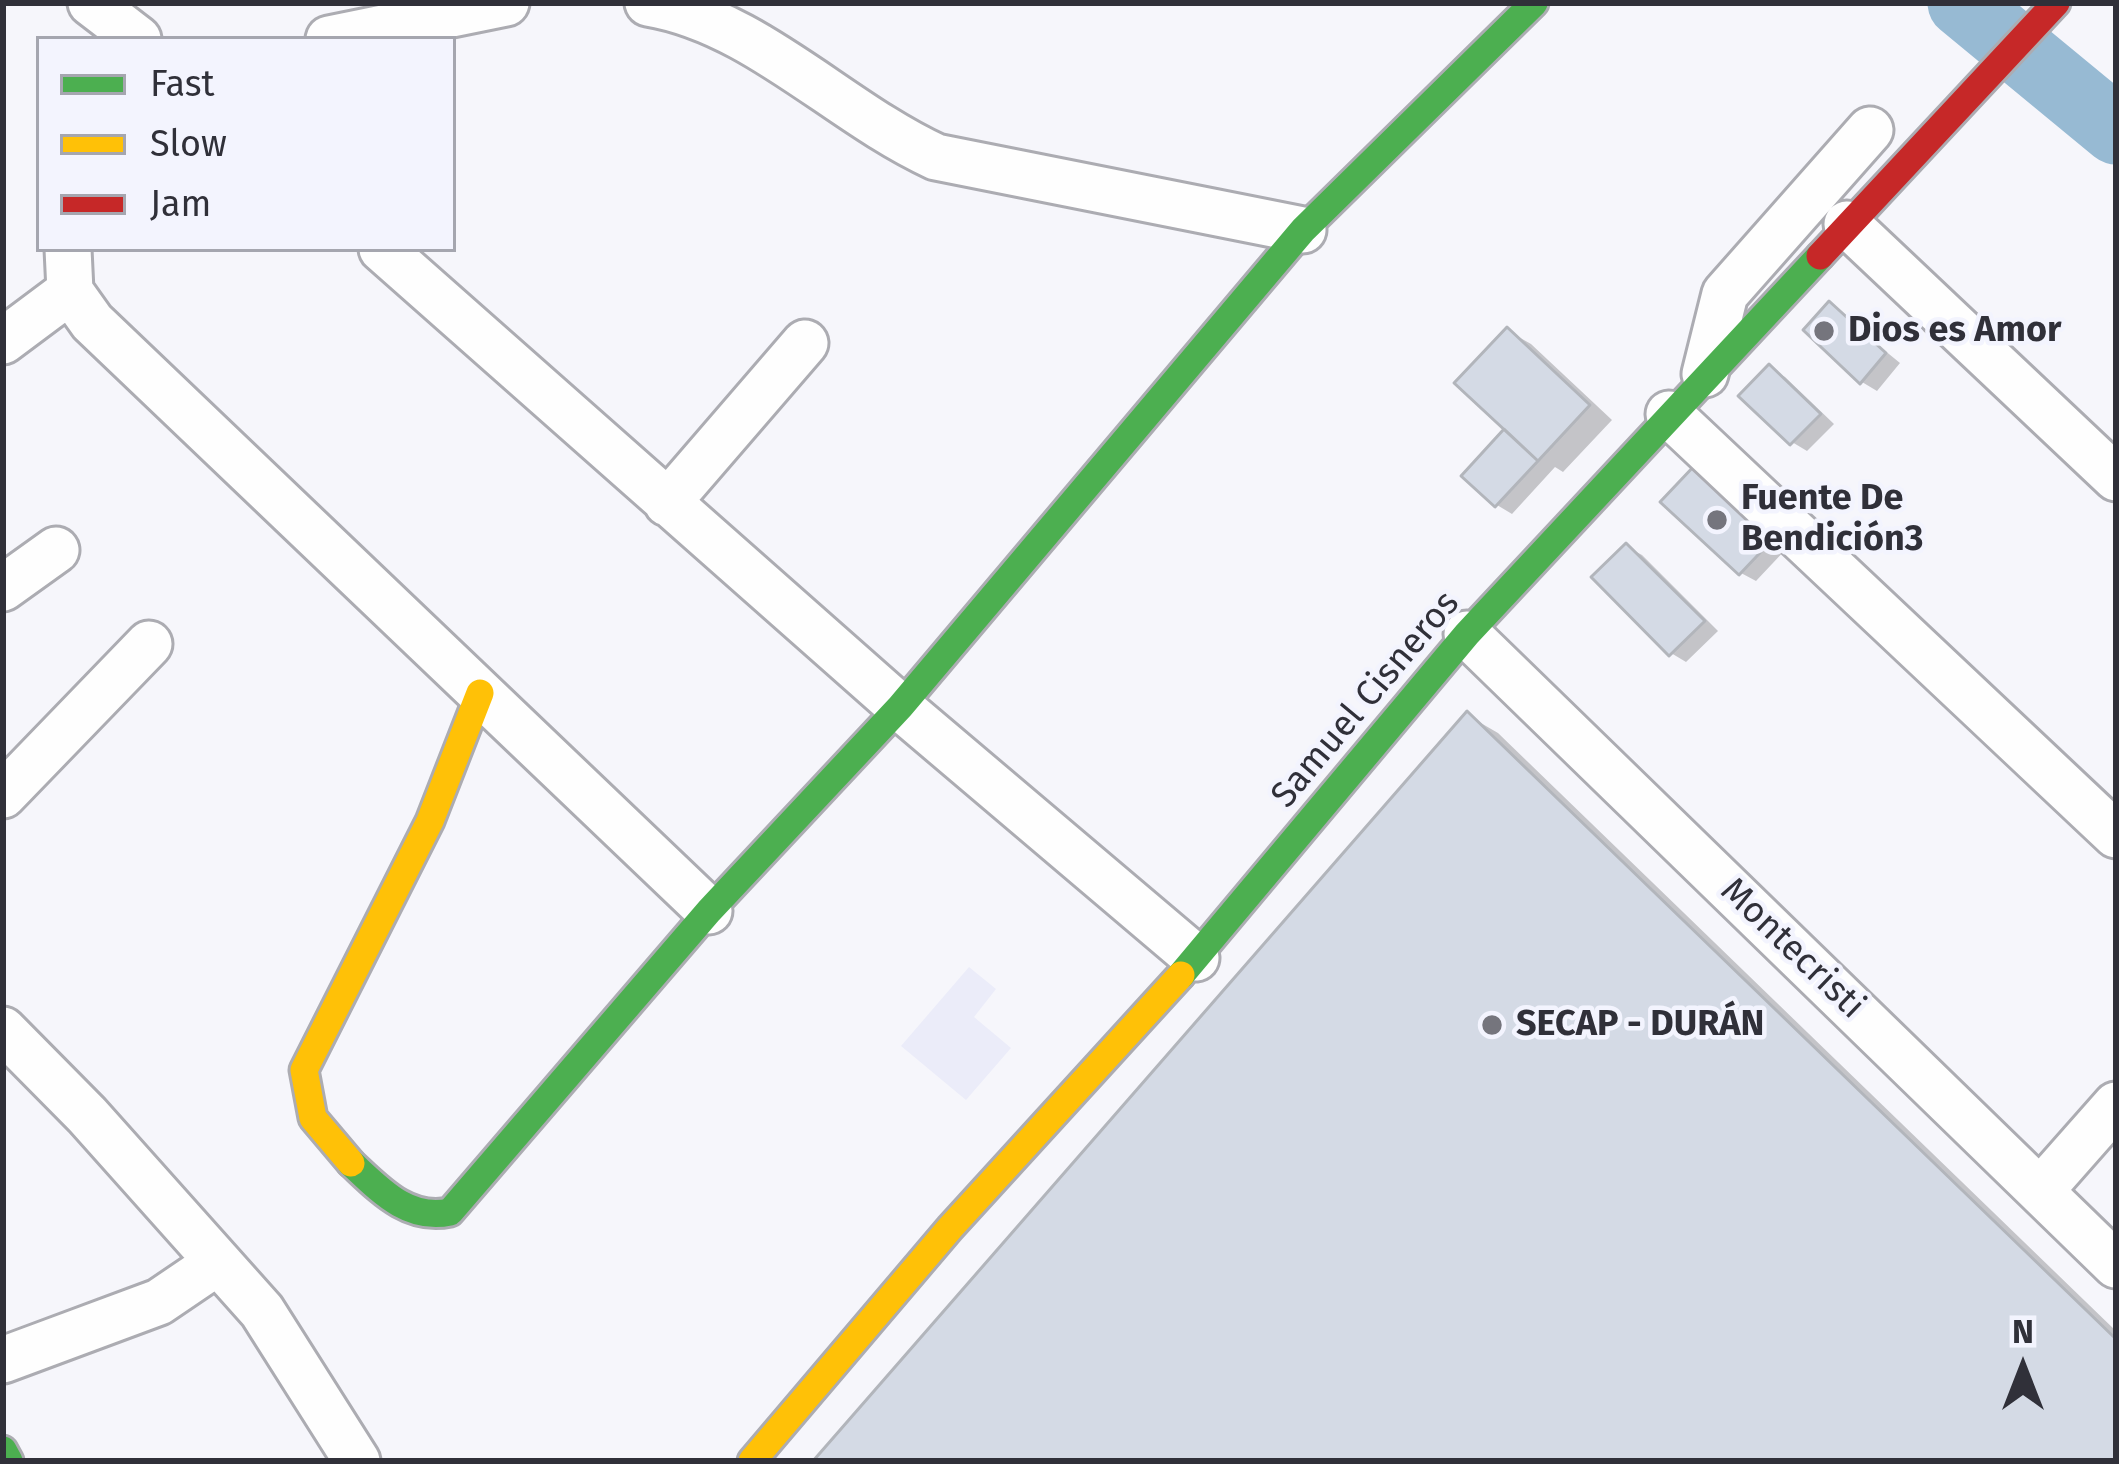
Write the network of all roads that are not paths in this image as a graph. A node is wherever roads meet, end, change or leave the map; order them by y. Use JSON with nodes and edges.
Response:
{"nodes":[{"id":1,"x":91,"y":3,"type":"edge"},
{"id":2,"x":506,"y":3,"type":"edge"},
{"id":3,"x":648,"y":3,"type":"edge"},
{"id":4,"x":1534,"y":3,"type":"edge"},
{"id":5,"x":2056,"y":3,"type":"edge"},
{"id":6,"x":134,"y":36,"type":"edge"},
{"id":7,"x":344,"y":36,"type":"edge"},
{"id":8,"x":1870,"y":130,"type":"dead end"},
{"id":9,"x":1861,"y":209,"type":"junction"},
{"id":10,"x":1303,"y":230,"type":"junction"},
{"id":11,"x":385,"y":252,"type":"edge"},
{"id":12,"x":69,"y":270,"type":"edge"},
{"id":13,"x":3,"y":341,"type":"edge"},
{"id":14,"x":805,"y":343,"type":"dead end"},
{"id":15,"x":1704,"y":377,"type":"junction"},
{"id":16,"x":1669,"y":413,"type":"junction"},
{"id":17,"x":2116,"y":478,"type":"edge"},
{"id":18,"x":667,"y":503,"type":"junction"},
{"id":19,"x":56,"y":550,"type":"dead end"},
{"id":20,"x":3,"y":588,"type":"edge"},
{"id":21,"x":1467,"y":634,"type":"junction"},
{"id":22,"x":149,"y":644,"type":"dead end"},
{"id":23,"x":480,"y":693,"type":"junction"},
{"id":24,"x":900,"y":707,"type":"junction"},
{"id":25,"x":3,"y":796,"type":"edge"},
{"id":26,"x":2116,"y":835,"type":"edge"},
{"id":27,"x":709,"y":911,"type":"junction"},
{"id":28,"x":1196,"y":958,"type":"junction"},
{"id":29,"x":3,"y":1030,"type":"edge"},
{"id":30,"x":2116,"y":1105,"type":"edge"},
{"id":31,"x":2040,"y":1191,"type":"junction"},
{"id":32,"x":218,"y":1262,"type":"junction"},
{"id":33,"x":2116,"y":1265,"type":"edge"},
{"id":34,"x":3,"y":1360,"type":"edge"},
{"id":35,"x":3,"y":1450,"type":"edge"},
{"id":36,"x":9,"y":1461,"type":"edge"},
{"id":37,"x":357,"y":1461,"type":"edge"},
{"id":38,"x":752,"y":1461,"type":"edge"}],
"edges":[{"from":1,"to":6,"type":"street"},
{"from":2,"to":7,"type":"street"},
{"from":3,"to":10,"type":"street"},
{"from":4,"to":10,"type":"street"},
{"from":5,"to":9,"type":"street","name":"Samuel Cisneros"},
{"from":8,"to":15,"type":"street"},
{"from":9,"to":15,"type":"street","name":"Samuel Cisneros"},
{"from":9,"to":17,"type":"street"},
{"from":10,"to":24,"type":"street"},
{"from":11,"to":18,"type":"street"},
{"from":12,"to":13,"type":"street"},
{"from":12,"to":23,"type":"street"},
{"from":14,"to":18,"type":"street"},
{"from":15,"to":16,"type":"street","name":"Samuel Cisneros"},
{"from":16,"to":21,"type":"street","name":"Samuel Cisneros"},
{"from":16,"to":26,"type":"street"},
{"from":18,"to":24,"type":"street"},
{"from":19,"to":20,"type":"street"},
{"from":21,"to":28,"type":"street","name":"Samuel Cisneros"},
{"from":21,"to":31,"type":"street","name":"Montecristi"},
{"from":22,"to":25,"type":"street"},
{"from":23,"to":27,"type":"street"},
{"from":23,"to":27,"type":"street"},
{"from":24,"to":27,"type":"street"},
{"from":24,"to":28,"type":"street"},
{"from":28,"to":38,"type":"street","name":"Samuel Cisneros"},
{"from":29,"to":32,"type":"street"},
{"from":30,"to":31,"type":"street"},
{"from":31,"to":33,"type":"street","name":"Montecristi"},
{"from":32,"to":34,"type":"street"},
{"from":32,"to":37,"type":"street"},
{"from":35,"to":36,"type":"street"}]}
